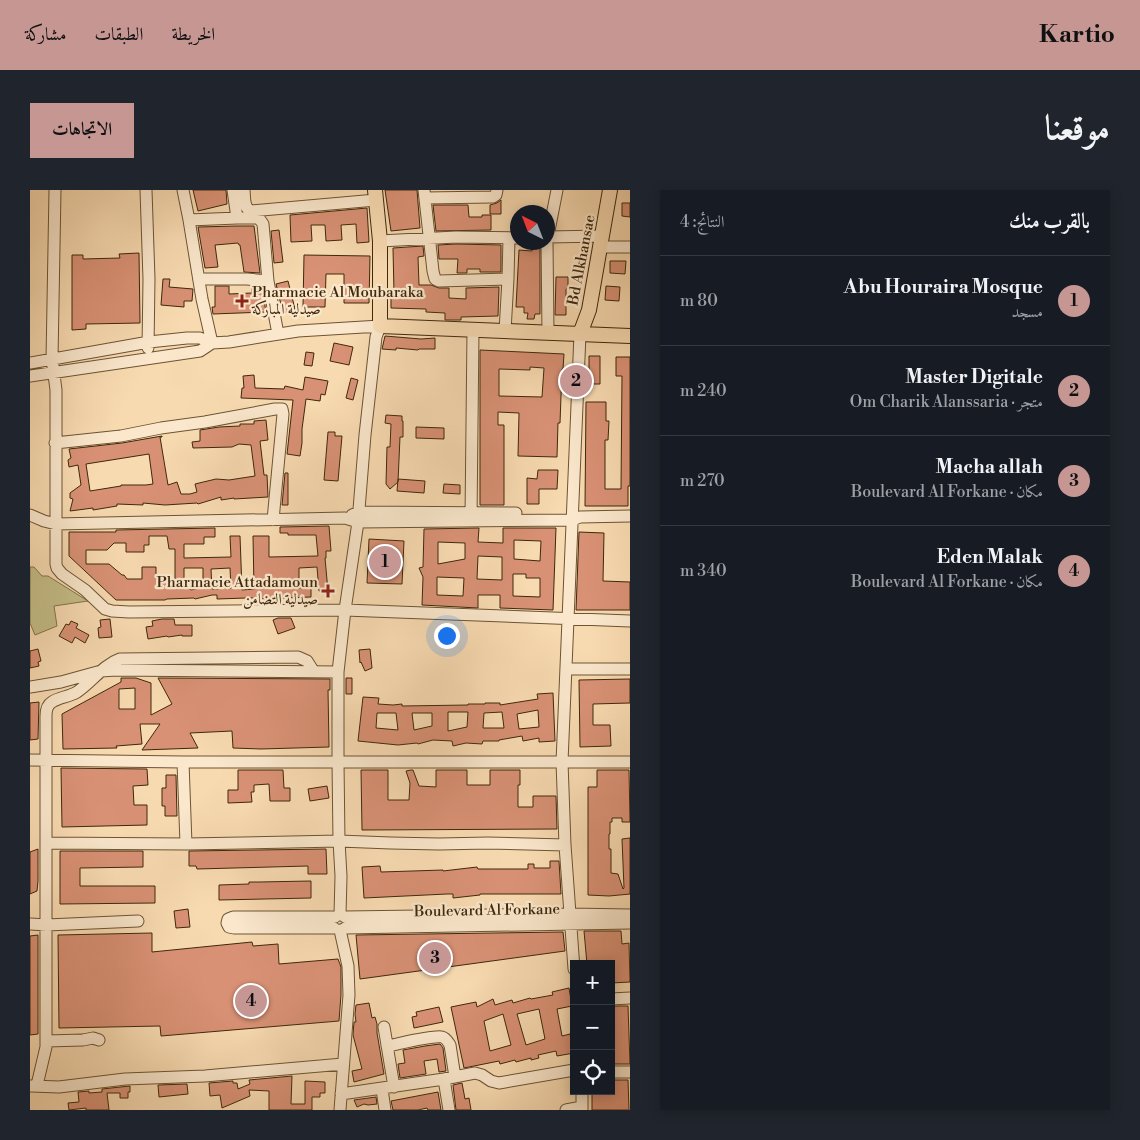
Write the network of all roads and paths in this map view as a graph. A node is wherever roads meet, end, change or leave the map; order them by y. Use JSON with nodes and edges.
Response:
{"nodes":[{"id":1,"x":55,"y":190,"type":"edge"},
{"id":2,"x":146,"y":190,"type":"edge"},
{"id":3,"x":183,"y":190,"type":"edge"},
{"id":4,"x":233,"y":190,"type":"edge"},
{"id":5,"x":244,"y":190,"type":"edge"},
{"id":6,"x":557,"y":190,"type":"edge"},
{"id":7,"x":610,"y":190,"type":"edge"},
{"id":8,"x":496,"y":193,"type":"edge"},
{"id":9,"x":424,"y":194,"type":"edge"},
{"id":10,"x":462,"y":194,"type":"edge"},
{"id":11,"x":376,"y":195,"type":"edge"},
{"id":12,"x":554,"y":205,"type":"edge"},
{"id":13,"x":237,"y":218,"type":"junction"},
{"id":14,"x":189,"y":220,"type":"junction"},
{"id":15,"x":555,"y":237,"type":"edge"},
{"id":16,"x":510,"y":238,"type":"edge"},
{"id":17,"x":430,"y":239,"type":"junction"},
{"id":18,"x":380,"y":241,"type":"junction"},
{"id":19,"x":601,"y":241,"type":"junction"},
{"id":20,"x":630,"y":247,"type":"edge"},
{"id":21,"x":512,"y":250,"type":"edge"},
{"id":22,"x":547,"y":250,"type":"edge"},
{"id":23,"x":508,"y":279,"type":"junction"},
{"id":24,"x":199,"y":280,"type":"junction"},
{"id":25,"x":268,"y":281,"type":"junction"},
{"id":26,"x":380,"y":326,"type":"junction"},
{"id":27,"x":473,"y":330,"type":"junction"},
{"id":28,"x":505,"y":331,"type":"junction"},
{"id":29,"x":548,"y":333,"type":"junction"},
{"id":30,"x":278,"y":334,"type":"junction"},
{"id":31,"x":580,"y":334,"type":"junction"},
{"id":32,"x":630,"y":336,"type":"edge"},
{"id":33,"x":149,"y":342,"type":"junction"},
{"id":34,"x":212,"y":343,"type":"junction"},
{"id":35,"x":52,"y":359,"type":"junction"},
{"id":36,"x":148,"y":360,"type":"junction"},
{"id":37,"x":30,"y":363,"type":"edge"},
{"id":38,"x":54,"y":373,"type":"junction"},
{"id":39,"x":30,"y":376,"type":"edge"},
{"id":40,"x":55,"y":443,"type":"junction"},
{"id":41,"x":30,"y":514,"type":"edge"},
{"id":42,"x":630,"y":516,"type":"edge"},
{"id":43,"x":358,"y":517,"type":"junction"},
{"id":44,"x":471,"y":517,"type":"junction"},
{"id":45,"x":575,"y":517,"type":"junction"},
{"id":46,"x":273,"y":520,"type":"junction"},
{"id":47,"x":56,"y":524,"type":"junction"},
{"id":48,"x":345,"y":610,"type":"junction"},
{"id":49,"x":567,"y":618,"type":"junction"},
{"id":50,"x":630,"y":621,"type":"edge"},
{"id":51,"x":566,"y":669,"type":"junction"},
{"id":52,"x":630,"y":669,"type":"edge"},
{"id":53,"x":101,"y":671,"type":"junction"},
{"id":54,"x":338,"y":672,"type":"junction"},
{"id":55,"x":30,"y":687,"type":"edge"},
{"id":56,"x":30,"y":760,"type":"edge"},
{"id":57,"x":46,"y":761,"type":"junction"},
{"id":58,"x":183,"y":762,"type":"junction"},
{"id":59,"x":338,"y":762,"type":"junction"},
{"id":60,"x":562,"y":762,"type":"junction"},
{"id":61,"x":630,"y":762,"type":"edge"},
{"id":62,"x":339,"y":841,"type":"junction"},
{"id":63,"x":46,"y":843,"type":"junction"},
{"id":64,"x":186,"y":844,"type":"junction"},
{"id":65,"x":565,"y":845,"type":"junction"},
{"id":66,"x":630,"y":915,"type":"edge"},
{"id":67,"x":570,"y":919,"type":"junction"},
{"id":68,"x":138,"y":921,"type":"dead end"},
{"id":69,"x":340,"y":922,"type":"junction"},
{"id":70,"x":630,"y":923,"type":"edge"},
{"id":71,"x":30,"y":924,"type":"edge"},
{"id":72,"x":47,"y":925,"type":"junction"},
{"id":73,"x":573,"y":960,"type":"edge"},
{"id":74,"x":630,"y":998,"type":"edge"},
{"id":75,"x":615,"y":1000,"type":"edge"},
{"id":76,"x":384,"y":1027,"type":"dead end"},
{"id":77,"x":99,"y":1040,"type":"dead end"},
{"id":78,"x":46,"y":1041,"type":"junction"},
{"id":79,"x":387,"y":1046,"type":"junction"},
{"id":80,"x":344,"y":1064,"type":"junction"},
{"id":81,"x":570,"y":1071,"type":"edge"},
{"id":82,"x":615,"y":1072,"type":"edge"},
{"id":83,"x":630,"y":1072,"type":"edge"},
{"id":84,"x":449,"y":1078,"type":"junction"},
{"id":85,"x":33,"y":1086,"type":"edge"},
{"id":86,"x":388,"y":1088,"type":"junction"},
{"id":87,"x":341,"y":1094,"type":"junction"},
{"id":88,"x":582,"y":1095,"type":"edge"},
{"id":89,"x":582,"y":1109,"type":"edge"},
{"id":90,"x":340,"y":1110,"type":"edge"},
{"id":91,"x":385,"y":1110,"type":"edge"},
{"id":92,"x":449,"y":1110,"type":"edge"},
{"id":93,"x":566,"y":1110,"type":"edge"}],
"edges":[{"from":1,"to":35,"type":"street"},
{"from":2,"to":33,"type":"street"},
{"from":3,"to":14,"type":"street"},
{"from":4,"to":13,"type":"street"},
{"from":5,"to":11,"type":"street"},
{"from":6,"to":12,"type":"street"},
{"from":7,"to":19,"type":"main road","name":"Bd Alkhansae"},
{"from":8,"to":10,"type":"street"},
{"from":9,"to":10,"type":"street"},
{"from":9,"to":17,"type":"street"},
{"from":11,"to":18,"type":"main road"},
{"from":13,"to":14,"type":"street"},
{"from":13,"to":25,"type":"street"},
{"from":14,"to":24,"type":"street"},
{"from":15,"to":19,"type":"street"},
{"from":16,"to":17,"type":"street"},
{"from":17,"to":18,"type":"street"},
{"from":17,"to":23,"type":"street"},
{"from":18,"to":26,"type":"main road"},
{"from":19,"to":20,"type":"street"},
{"from":19,"to":31,"type":"main road","name":"Bd Alkhansae"},
{"from":21,"to":23,"type":"street"},
{"from":22,"to":29,"type":"street"},
{"from":23,"to":28,"type":"street"},
{"from":24,"to":25,"type":"street"},
{"from":24,"to":34,"type":"street"},
{"from":25,"to":30,"type":"street"},
{"from":26,"to":27,"type":"main road"},
{"from":26,"to":30,"type":"street"},
{"from":26,"to":43,"type":"street"},
{"from":27,"to":28,"type":"main road"},
{"from":27,"to":44,"type":"street"},
{"from":28,"to":29,"type":"main road"},
{"from":29,"to":31,"type":"main road"},
{"from":30,"to":34,"type":"street"},
{"from":31,"to":32,"type":"main road"},
{"from":31,"to":45,"type":"street"},
{"from":33,"to":34,"type":"street"},
{"from":33,"to":35,"type":"street"},
{"from":33,"to":36,"type":"street"},
{"from":34,"to":36,"type":"street"},
{"from":35,"to":37,"type":"street"},
{"from":35,"to":38,"type":"street"},
{"from":36,"to":38,"type":"street"},
{"from":38,"to":39,"type":"street"},
{"from":38,"to":40,"type":"street"},
{"from":40,"to":46,"type":"street"},
{"from":40,"to":47,"type":"street"},
{"from":41,"to":47,"type":"street"},
{"from":42,"to":45,"type":"street"},
{"from":43,"to":44,"type":"street"},
{"from":43,"to":46,"type":"street"},
{"from":43,"to":48,"type":"street"},
{"from":44,"to":45,"type":"street"},
{"from":45,"to":49,"type":"street"},
{"from":46,"to":47,"type":"street"},
{"from":47,"to":48,"type":"street"},
{"from":48,"to":49,"type":"street"},
{"from":48,"to":54,"type":"street"},
{"from":49,"to":50,"type":"street"},
{"from":49,"to":51,"type":"street"},
{"from":51,"to":52,"type":"street"},
{"from":51,"to":60,"type":"street"},
{"from":53,"to":54,"type":"street"},
{"from":53,"to":55,"type":"street"},
{"from":53,"to":57,"type":"street"},
{"from":54,"to":59,"type":"street"},
{"from":56,"to":57,"type":"street"},
{"from":57,"to":58,"type":"street"},
{"from":57,"to":63,"type":"street"},
{"from":58,"to":59,"type":"street"},
{"from":58,"to":64,"type":"street"},
{"from":59,"to":60,"type":"street"},
{"from":59,"to":62,"type":"street"},
{"from":60,"to":61,"type":"street"},
{"from":60,"to":65,"type":"street"},
{"from":62,"to":64,"type":"street"},
{"from":62,"to":65,"type":"street"},
{"from":62,"to":69,"type":"street"},
{"from":63,"to":64,"type":"street"},
{"from":63,"to":72,"type":"street"},
{"from":65,"to":67,"type":"street"},
{"from":66,"to":67,"type":"street","name":"Boulevard Al Forkane"},
{"from":67,"to":69,"type":"street","name":"Boulevard Al Forkane"},
{"from":67,"to":70,"type":"street","name":"Boulevard Al Forkane"},
{"from":67,"to":73,"type":"street"},
{"from":68,"to":72,"type":"street"},
{"from":69,"to":69,"type":"street","name":"Boulevard Al Forkane"},
{"from":69,"to":80,"type":"street"},
{"from":71,"to":72,"type":"street"},
{"from":72,"to":78,"type":"street"},
{"from":74,"to":75,"type":"street"},
{"from":76,"to":79,"type":"street"},
{"from":77,"to":78,"type":"street"},
{"from":78,"to":85,"type":"street"},
{"from":79,"to":84,"type":"street"},
{"from":79,"to":86,"type":"street"},
{"from":80,"to":85,"type":"street"},
{"from":80,"to":87,"type":"street"},
{"from":81,"to":84,"type":"street"},
{"from":82,"to":83,"type":"street"},
{"from":84,"to":86,"type":"street"},
{"from":84,"to":92,"type":"street"},
{"from":86,"to":87,"type":"street"},
{"from":86,"to":91,"type":"street"},
{"from":87,"to":90,"type":"street"},
{"from":88,"to":89,"type":"street"},
{"from":89,"to":93,"type":"street"}]}
